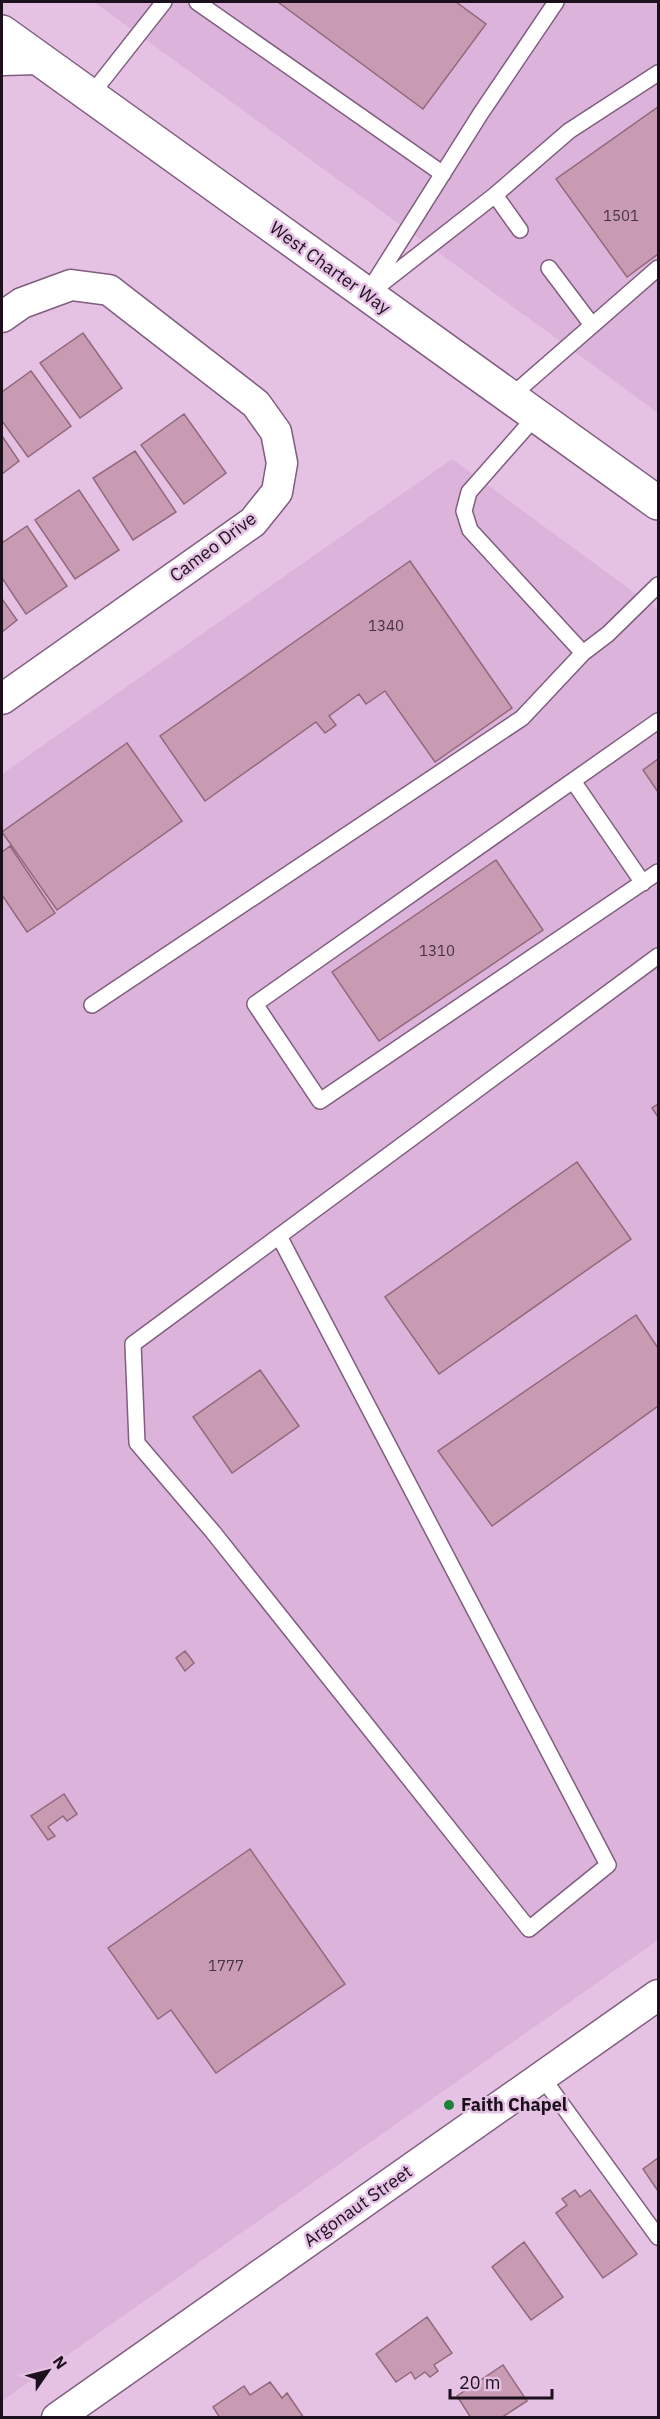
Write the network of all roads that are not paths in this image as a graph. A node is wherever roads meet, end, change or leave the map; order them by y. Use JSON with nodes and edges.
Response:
{"nodes":[{"id":1,"x":164,"y":2,"type":"edge"},
{"id":2,"x":196,"y":2,"type":"edge"},
{"id":3,"x":556,"y":2,"type":"edge"},
{"id":4,"x":2,"y":32,"type":"edge"},
{"id":5,"x":38,"y":59,"type":"junction"},
{"id":6,"x":2,"y":60,"type":"edge"},
{"id":7,"x":658,"y":73,"type":"edge"},
{"id":8,"x":90,"y":96,"type":"junction"},
{"id":9,"x":443,"y":174,"type":"junction"},
{"id":10,"x":495,"y":195,"type":"junction"},
{"id":11,"x":520,"y":230,"type":"dead end"},
{"id":12,"x":549,"y":268,"type":"dead end"},
{"id":13,"x":658,"y":268,"type":"edge"},
{"id":14,"x":367,"y":295,"type":"junction"},
{"id":15,"x":2,"y":317,"type":"edge"},
{"id":16,"x":592,"y":325,"type":"junction"},
{"id":17,"x":510,"y":397,"type":"junction"},
{"id":18,"x":536,"y":416,"type":"junction"},
{"id":19,"x":658,"y":503,"type":"edge"},
{"id":20,"x":658,"y":585,"type":"edge"},
{"id":21,"x":583,"y":653,"type":"junction"},
{"id":22,"x":2,"y":699,"type":"edge"},
{"id":23,"x":658,"y":720,"type":"edge"},
{"id":24,"x":573,"y":781,"type":"junction"},
{"id":25,"x":658,"y":872,"type":"edge"},
{"id":26,"x":643,"y":883,"type":"junction"},
{"id":27,"x":658,"y":956,"type":"edge"},
{"id":28,"x":92,"y":1005,"type":"dead end"},
{"id":29,"x":279,"y":1236,"type":"junction"},
{"id":30,"x":658,"y":1995,"type":"edge"},
{"id":31,"x":542,"y":2077,"type":"junction"},
{"id":32,"x":658,"y":2237,"type":"edge"},
{"id":33,"x":57,"y":2418,"type":"edge"}],
"edges":[{"from":1,"to":8,"type":"lane"},
{"from":2,"to":9,"type":"lane"},
{"from":3,"to":9,"type":"lane"},
{"from":4,"to":5,"type":"highway","name":"West Charter Way"},
{"from":5,"to":6,"type":"street"},
{"from":5,"to":8,"type":"highway","name":"West Charter Way"},
{"from":7,"to":10,"type":"lane"},
{"from":8,"to":14,"type":"highway","name":"West Charter Way"},
{"from":9,"to":14,"type":"lane"},
{"from":10,"to":11,"type":"lane"},
{"from":10,"to":14,"type":"lane"},
{"from":12,"to":16,"type":"lane"},
{"from":13,"to":16,"type":"lane"},
{"from":14,"to":17,"type":"highway","name":"West Charter Way"},
{"from":15,"to":22,"type":"street","name":"Cameo Drive"},
{"from":16,"to":17,"type":"lane"},
{"from":17,"to":18,"type":"highway","name":"West Charter Way"},
{"from":18,"to":19,"type":"highway","name":"West Charter Way"},
{"from":18,"to":21,"type":"lane"},
{"from":20,"to":21,"type":"lane"},
{"from":21,"to":28,"type":"lane"},
{"from":23,"to":24,"type":"lane"},
{"from":24,"to":26,"type":"lane"},
{"from":24,"to":26,"type":"lane"},
{"from":25,"to":26,"type":"lane"},
{"from":27,"to":29,"type":"lane"},
{"from":29,"to":29,"type":"lane"},
{"from":30,"to":31,"type":"street","name":"Argonaut Street"},
{"from":31,"to":32,"type":"lane"},
{"from":31,"to":33,"type":"street","name":"Argonaut Street"}]}
